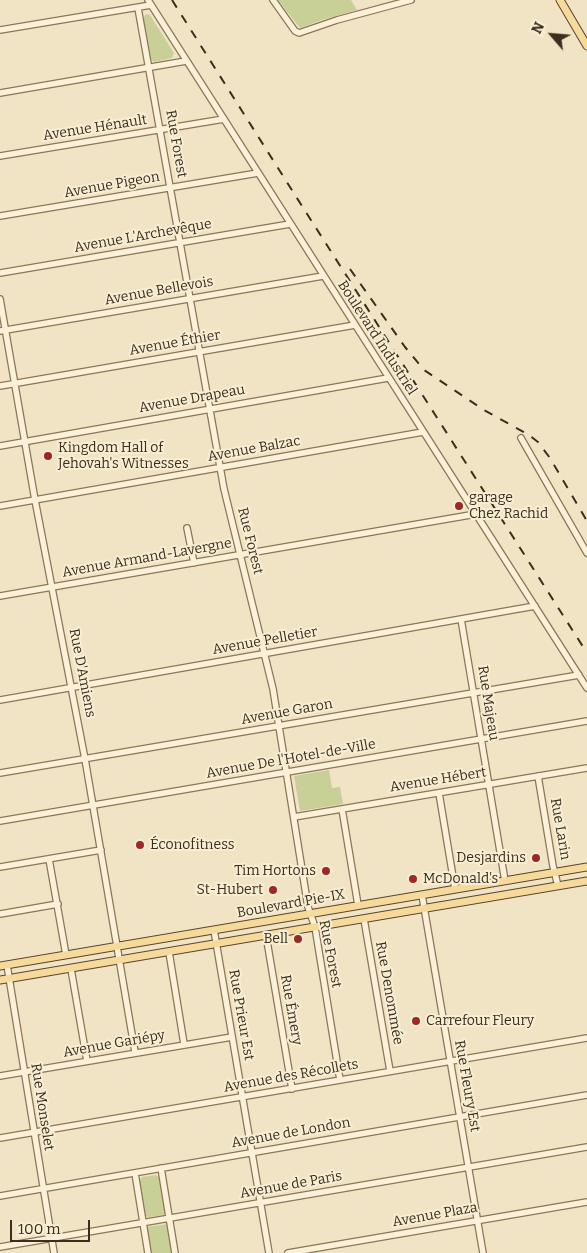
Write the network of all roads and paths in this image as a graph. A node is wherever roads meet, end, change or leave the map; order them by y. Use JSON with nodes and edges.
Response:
{"nodes":[{"id":1,"x":273,"y":0,"type":"edge"},
{"id":2,"x":411,"y":0,"type":"edge"},
{"id":3,"x":560,"y":0,"type":"edge"},
{"id":4,"x":149,"y":2,"type":"edge"},
{"id":5,"x":138,"y":8,"type":"junction"},
{"id":6,"x":0,"y":30,"type":"edge"},
{"id":7,"x":587,"y":46,"type":"edge"},
{"id":8,"x":186,"y":61,"type":"junction"},
{"id":9,"x":149,"y":68,"type":"junction"},
{"id":10,"x":0,"y":93,"type":"edge"},
{"id":11,"x":224,"y":119,"type":"junction"},
{"id":12,"x":160,"y":130,"type":"junction"},
{"id":13,"x":0,"y":156,"type":"edge"},
{"id":14,"x":258,"y":173,"type":"junction"},
{"id":15,"x":171,"y":187,"type":"junction"},
{"id":16,"x":0,"y":216,"type":"edge"},
{"id":17,"x":290,"y":224,"type":"junction"},
{"id":18,"x":180,"y":242,"type":"junction"},
{"id":19,"x":0,"y":273,"type":"edge"},
{"id":20,"x":323,"y":276,"type":"junction"},
{"id":21,"x":190,"y":298,"type":"junction"},
{"id":22,"x":0,"y":299,"type":"edge"},
{"id":23,"x":355,"y":325,"type":"junction"},
{"id":24,"x":3,"y":330,"type":"edge"},
{"id":25,"x":200,"y":352,"type":"junction"},
{"id":26,"x":388,"y":378,"type":"junction"},
{"id":27,"x":15,"y":383,"type":"junction"},
{"id":28,"x":0,"y":386,"type":"edge"},
{"id":29,"x":210,"y":409,"type":"junction"},
{"id":30,"x":423,"y":432,"type":"junction"},
{"id":31,"x":521,"y":438,"type":"dead end"},
{"id":32,"x":25,"y":442,"type":"junction"},
{"id":33,"x":0,"y":446,"type":"edge"},
{"id":34,"x":220,"y":468,"type":"junction"},
{"id":35,"x":35,"y":500,"type":"junction"},
{"id":36,"x":0,"y":506,"type":"edge"},
{"id":37,"x":476,"y":514,"type":"junction"},
{"id":38,"x":186,"y":528,"type":"dead end"},
{"id":39,"x":587,"y":553,"type":"edge"},
{"id":40,"x":241,"y":555,"type":"junction"},
{"id":41,"x":194,"y":563,"type":"junction"},
{"id":42,"x":53,"y":587,"type":"junction"},
{"id":43,"x":0,"y":596,"type":"edge"},
{"id":44,"x":534,"y":606,"type":"junction"},
{"id":45,"x":461,"y":619,"type":"junction"},
{"id":46,"x":264,"y":654,"type":"junction"},
{"id":47,"x":579,"y":675,"type":"junction"},
{"id":48,"x":72,"y":687,"type":"junction"},
{"id":49,"x":587,"y":688,"type":"edge"},
{"id":50,"x":474,"y":693,"type":"junction"},
{"id":51,"x":0,"y":700,"type":"edge"},
{"id":52,"x":587,"y":721,"type":"edge"},
{"id":53,"x":280,"y":726,"type":"junction"},
{"id":54,"x":481,"y":739,"type":"junction"},
{"id":55,"x":86,"y":759,"type":"junction"},
{"id":56,"x":587,"y":768,"type":"edge"},
{"id":57,"x":287,"y":772,"type":"junction"},
{"id":58,"x":0,"y":773,"type":"edge"},
{"id":59,"x":538,"y":776,"type":"junction"},
{"id":60,"x":488,"y":785,"type":"junction"},
{"id":61,"x":439,"y":793,"type":"junction"},
{"id":62,"x":93,"y":805,"type":"junction"},
{"id":63,"x":342,"y":809,"type":"junction"},
{"id":64,"x":294,"y":817,"type":"junction"},
{"id":65,"x":0,"y":820,"type":"edge"},
{"id":66,"x":101,"y":850,"type":"junction"},
{"id":67,"x":49,"y":859,"type":"junction"},
{"id":68,"x":0,"y":867,"type":"edge"},
{"id":69,"x":587,"y":867,"type":"edge"},
{"id":70,"x":554,"y":872,"type":"junction"},
{"id":71,"x":505,"y":881,"type":"junction"},
{"id":72,"x":587,"y":881,"type":"edge"},
{"id":73,"x":558,"y":886,"type":"junction"},
{"id":74,"x":455,"y":889,"type":"junction"},
{"id":75,"x":422,"y":895,"type":"junction"},
{"id":76,"x":58,"y":904,"type":"junction"},
{"id":77,"x":358,"y":905,"type":"junction"},
{"id":78,"x":424,"y":909,"type":"junction"},
{"id":79,"x":0,"y":914,"type":"edge"},
{"id":80,"x":309,"y":914,"type":"junction"},
{"id":81,"x":364,"y":919,"type":"junction"},
{"id":82,"x":315,"y":927,"type":"junction"},
{"id":83,"x":214,"y":930,"type":"junction"},
{"id":84,"x":266,"y":936,"type":"junction"},
{"id":85,"x":216,"y":944,"type":"junction"},
{"id":86,"x":117,"y":946,"type":"junction"},
{"id":87,"x":169,"y":952,"type":"junction"},
{"id":88,"x":66,"y":955,"type":"junction"},
{"id":89,"x":120,"y":960,"type":"junction"},
{"id":90,"x":3,"y":966,"type":"edge"},
{"id":91,"x":71,"y":969,"type":"junction"},
{"id":92,"x":9,"y":979,"type":"junction"},
{"id":93,"x":0,"y":980,"type":"edge"},
{"id":94,"x":232,"y":1037,"type":"junction"},
{"id":95,"x":587,"y":1038,"type":"edge"},
{"id":96,"x":184,"y":1044,"type":"junction"},
{"id":97,"x":136,"y":1052,"type":"junction"},
{"id":98,"x":87,"y":1061,"type":"junction"},
{"id":99,"x":450,"y":1061,"type":"junction"},
{"id":100,"x":390,"y":1071,"type":"junction"},
{"id":101,"x":24,"y":1072,"type":"junction"},
{"id":102,"x":0,"y":1076,"type":"edge"},
{"id":103,"x":340,"y":1080,"type":"junction"},
{"id":104,"x":292,"y":1089,"type":"junction"},
{"id":105,"x":587,"y":1095,"type":"edge"},
{"id":106,"x":243,"y":1097,"type":"junction"},
{"id":107,"x":460,"y":1117,"type":"junction"},
{"id":108,"x":34,"y":1133,"type":"junction"},
{"id":109,"x":0,"y":1138,"type":"edge"},
{"id":110,"x":587,"y":1147,"type":"edge"},
{"id":111,"x":252,"y":1152,"type":"junction"},
{"id":112,"x":468,"y":1167,"type":"junction"},
{"id":113,"x":161,"y":1168,"type":"junction"},
{"id":114,"x":134,"y":1173,"type":"junction"},
{"id":115,"x":43,"y":1189,"type":"junction"},
{"id":116,"x":0,"y":1196,"type":"edge"},
{"id":117,"x":587,"y":1202,"type":"edge"},
{"id":118,"x":261,"y":1203,"type":"junction"},
{"id":119,"x":169,"y":1219,"type":"junction"},
{"id":120,"x":478,"y":1221,"type":"junction"},
{"id":121,"x":143,"y":1224,"type":"junction"},
{"id":122,"x":51,"y":1239,"type":"junction"},
{"id":123,"x":0,"y":1248,"type":"edge"},
{"id":124,"x":54,"y":1253,"type":"edge"},
{"id":125,"x":148,"y":1253,"type":"edge"},
{"id":126,"x":175,"y":1253,"type":"edge"},
{"id":127,"x":269,"y":1253,"type":"edge"},
{"id":128,"x":288,"y":1253,"type":"edge"},
{"id":129,"x":483,"y":1253,"type":"edge"}],
"edges":[{"from":1,"to":2,"type":"street"},
{"from":3,"to":7,"type":"main road"},
{"from":4,"to":5,"type":"street"},
{"from":4,"to":8,"type":"street","name":"Boulevard Industriel"},
{"from":5,"to":6,"type":"street"},
{"from":5,"to":9,"type":"street","name":"Rue Forest"},
{"from":8,"to":9,"type":"street"},
{"from":8,"to":11,"type":"street","name":"Boulevard Industriel"},
{"from":9,"to":10,"type":"street"},
{"from":9,"to":12,"type":"street","name":"Rue Forest"},
{"from":11,"to":12,"type":"street","name":"Avenue Hénault"},
{"from":11,"to":14,"type":"street","name":"Boulevard Industriel"},
{"from":12,"to":13,"type":"street","name":"Avenue Hénault"},
{"from":12,"to":15,"type":"street","name":"Rue Forest"},
{"from":14,"to":15,"type":"street","name":"Avenue Pigeon"},
{"from":14,"to":17,"type":"street","name":"Boulevard Industriel"},
{"from":15,"to":16,"type":"street","name":"Avenue Pigeon"},
{"from":15,"to":18,"type":"street","name":"Rue Forest"},
{"from":17,"to":18,"type":"street","name":"Avenue L'Archevêque"},
{"from":17,"to":20,"type":"street","name":"Boulevard Industriel"},
{"from":18,"to":19,"type":"street","name":"Avenue L'Archevêque"},
{"from":18,"to":21,"type":"street","name":"Rue Forest"},
{"from":20,"to":21,"type":"street","name":"Avenue Bellevois"},
{"from":20,"to":23,"type":"street","name":"Boulevard Industriel"},
{"from":21,"to":24,"type":"street","name":"Avenue Bellevois"},
{"from":21,"to":25,"type":"street","name":"Rue Forest"},
{"from":22,"to":24,"type":"street","name":"Rue D'Amiens"},
{"from":23,"to":25,"type":"street","name":"Avenue Éthier"},
{"from":23,"to":26,"type":"street","name":"Boulevard Industriel"},
{"from":24,"to":27,"type":"street","name":"Rue D'Amiens"},
{"from":25,"to":27,"type":"street","name":"Avenue Éthier"},
{"from":25,"to":29,"type":"street","name":"Rue Forest"},
{"from":26,"to":29,"type":"street","name":"Avenue Drapeau"},
{"from":26,"to":30,"type":"street","name":"Boulevard Industriel"},
{"from":27,"to":28,"type":"street","name":"Avenue Éthier"},
{"from":27,"to":32,"type":"street","name":"Rue D'Amiens"},
{"from":29,"to":32,"type":"street","name":"Avenue Drapeau"},
{"from":29,"to":34,"type":"street","name":"Rue Forest"},
{"from":30,"to":34,"type":"street","name":"Avenue Balzac"},
{"from":30,"to":37,"type":"street","name":"Boulevard Industriel"},
{"from":31,"to":39,"type":"street"},
{"from":32,"to":33,"type":"street","name":"Avenue Drapeau"},
{"from":32,"to":35,"type":"street","name":"Rue D'Amiens"},
{"from":34,"to":35,"type":"street","name":"Avenue Balzac"},
{"from":34,"to":40,"type":"street","name":"Rue Forest"},
{"from":35,"to":36,"type":"street","name":"Avenue Balzac"},
{"from":35,"to":42,"type":"street","name":"Rue D'Amiens"},
{"from":37,"to":40,"type":"street","name":"Avenue Armand-Lavergne"},
{"from":37,"to":44,"type":"street","name":"Boulevard Industriel"},
{"from":38,"to":41,"type":"street"},
{"from":40,"to":41,"type":"street","name":"Avenue Armand-Lavergne"},
{"from":40,"to":46,"type":"street","name":"Rue Forest"},
{"from":41,"to":42,"type":"street","name":"Avenue Armand-Lavergne"},
{"from":42,"to":43,"type":"street","name":"Avenue Armand-Lavergne"},
{"from":42,"to":48,"type":"street","name":"Rue D'Amiens"},
{"from":44,"to":45,"type":"street","name":"Avenue Pelletier"},
{"from":44,"to":47,"type":"street","name":"Boulevard Industriel"},
{"from":45,"to":46,"type":"street","name":"Avenue Pelletier"},
{"from":45,"to":50,"type":"street","name":"Rue Majeau"},
{"from":46,"to":48,"type":"street","name":"Avenue Pelletier"},
{"from":46,"to":53,"type":"street","name":"Rue Forest"},
{"from":47,"to":49,"type":"street","name":"Boulevard Industriel"},
{"from":47,"to":50,"type":"street","name":"Avenue Garon"},
{"from":48,"to":51,"type":"street","name":"Avenue Pelletier"},
{"from":48,"to":55,"type":"street","name":"Rue D'Amiens"},
{"from":50,"to":53,"type":"street","name":"Avenue Garon"},
{"from":50,"to":54,"type":"street","name":"Rue Majeau"},
{"from":52,"to":54,"type":"street","name":"Avenue De l'Hotel-de-Ville"},
{"from":53,"to":55,"type":"street","name":"Avenue Garon"},
{"from":53,"to":57,"type":"street","name":"Rue Forest"},
{"from":54,"to":57,"type":"street","name":"Avenue De l'Hotel-de-Ville"},
{"from":54,"to":60,"type":"street","name":"Rue Majeau"},
{"from":55,"to":58,"type":"street","name":"Avenue Garon"},
{"from":55,"to":62,"type":"street","name":"Rue D'Amiens"},
{"from":56,"to":59,"type":"street","name":"Avenue Hébert"},
{"from":57,"to":62,"type":"street","name":"Avenue De l'Hotel-de-Ville"},
{"from":57,"to":64,"type":"street","name":"Rue Forest"},
{"from":59,"to":60,"type":"street","name":"Avenue Hébert"},
{"from":59,"to":70,"type":"street","name":"Rue Larin"},
{"from":60,"to":61,"type":"street","name":"Avenue Hébert"},
{"from":60,"to":71,"type":"street","name":"Rue Majeau"},
{"from":61,"to":63,"type":"street","name":"Avenue Hébert"},
{"from":61,"to":74,"type":"street"},
{"from":62,"to":65,"type":"street","name":"Avenue De l'Hotel-de-Ville"},
{"from":62,"to":66,"type":"street","name":"Rue D'Amiens"},
{"from":63,"to":64,"type":"street","name":"Avenue Hébert"},
{"from":63,"to":77,"type":"street"},
{"from":64,"to":80,"type":"street","name":"Rue Forest"},
{"from":66,"to":67,"type":"street"},
{"from":66,"to":86,"type":"street","name":"Rue D'Amiens"},
{"from":67,"to":68,"type":"street"},
{"from":67,"to":76,"type":"street"},
{"from":69,"to":70,"type":"main road","name":"Boulevard Pie-IX"},
{"from":70,"to":71,"type":"main road","name":"Boulevard Pie-IX"},
{"from":70,"to":73,"type":"street","name":"Rue Larin"},
{"from":71,"to":74,"type":"main road","name":"Boulevard Pie-IX"},
{"from":72,"to":73,"type":"main road","name":"Boulevard Pie-IX"},
{"from":73,"to":78,"type":"main road","name":"Boulevard Pie-IX"},
{"from":74,"to":75,"type":"main road","name":"Boulevard Pie-IX"},
{"from":75,"to":77,"type":"main road","name":"Boulevard Pie-IX"},
{"from":75,"to":78,"type":"street","name":"Rue Fleury Est"},
{"from":76,"to":79,"type":"street"},
{"from":76,"to":88,"type":"street"},
{"from":77,"to":80,"type":"main road","name":"Boulevard Pie-IX"},
{"from":78,"to":81,"type":"main road","name":"Boulevard Pie-IX"},
{"from":78,"to":99,"type":"street","name":"Rue Fleury Est"},
{"from":80,"to":82,"type":"street","name":"Rue Forest"},
{"from":80,"to":83,"type":"main road","name":"Boulevard Pie-IX"},
{"from":81,"to":82,"type":"main road","name":"Boulevard Pie-IX"},
{"from":81,"to":100,"type":"street","name":"Rue Denommée"},
{"from":82,"to":84,"type":"main road","name":"Boulevard Pie-IX"},
{"from":82,"to":103,"type":"street","name":"Rue Forest"},
{"from":83,"to":85,"type":"street","name":"Rue Prieur Est"},
{"from":83,"to":86,"type":"main road","name":"Boulevard Pie-IX"},
{"from":84,"to":85,"type":"main road","name":"Boulevard Pie-IX"},
{"from":84,"to":104,"type":"street","name":"Rue Émery"},
{"from":85,"to":87,"type":"main road","name":"Boulevard Pie-IX"},
{"from":85,"to":94,"type":"street","name":"Rue Prieur Est"},
{"from":86,"to":88,"type":"main road","name":"Boulevard Pie-IX"},
{"from":86,"to":89,"type":"street","name":"Rue D'Amiens"},
{"from":87,"to":89,"type":"main road","name":"Boulevard Pie-IX"},
{"from":87,"to":96,"type":"street"},
{"from":88,"to":90,"type":"main road","name":"Boulevard Pie-IX"},
{"from":89,"to":91,"type":"main road","name":"Boulevard Pie-IX"},
{"from":89,"to":97,"type":"street","name":"Rue D'Amiens"},
{"from":90,"to":92,"type":"street","name":"Rue Monselet"},
{"from":91,"to":92,"type":"main road","name":"Boulevard Pie-IX"},
{"from":91,"to":98,"type":"street"},
{"from":92,"to":93,"type":"main road","name":"Boulevard Pie-IX"},
{"from":92,"to":101,"type":"street","name":"Rue Monselet"},
{"from":94,"to":96,"type":"street","name":"Avenue Gariépy"},
{"from":94,"to":106,"type":"street","name":"Rue Prieur Est"},
{"from":95,"to":99,"type":"street","name":"Avenue des Récollets"},
{"from":96,"to":97,"type":"street","name":"Avenue Gariépy"},
{"from":97,"to":98,"type":"street","name":"Avenue Gariépy"},
{"from":98,"to":101,"type":"street","name":"Avenue Gariépy"},
{"from":99,"to":100,"type":"street","name":"Avenue des Récollets"},
{"from":99,"to":107,"type":"street","name":"Rue Fleury Est"},
{"from":100,"to":103,"type":"street","name":"Avenue des Récollets"},
{"from":101,"to":102,"type":"street","name":"Avenue Gariépy"},
{"from":101,"to":108,"type":"street","name":"Rue Monselet"},
{"from":103,"to":104,"type":"street","name":"Avenue des Récollets"},
{"from":104,"to":106,"type":"street","name":"Avenue des Récollets"},
{"from":105,"to":107,"type":"street","name":"Avenue de London"},
{"from":106,"to":108,"type":"street","name":"Avenue des Récollets"},
{"from":106,"to":111,"type":"street","name":"Rue Prieur Est"},
{"from":107,"to":111,"type":"street","name":"Avenue de London"},
{"from":107,"to":112,"type":"street","name":"Rue Fleury Est"},
{"from":108,"to":109,"type":"street","name":"Avenue des Récollets"},
{"from":108,"to":115,"type":"street","name":"Rue Monselet"},
{"from":110,"to":112,"type":"street","name":"Avenue de Paris"},
{"from":111,"to":113,"type":"street","name":"Avenue de London"},
{"from":111,"to":118,"type":"street","name":"Rue Prieur Est"},
{"from":112,"to":118,"type":"street","name":"Avenue de Paris"},
{"from":112,"to":120,"type":"street","name":"Rue Fleury Est"},
{"from":113,"to":114,"type":"street","name":"Avenue de London"},
{"from":113,"to":119,"type":"street"},
{"from":114,"to":115,"type":"street","name":"Avenue de London"},
{"from":114,"to":121,"type":"street"},
{"from":115,"to":116,"type":"street","name":"Avenue de London"},
{"from":115,"to":122,"type":"street","name":"Rue Monselet"},
{"from":117,"to":120,"type":"street","name":"Avenue Plaza"},
{"from":118,"to":119,"type":"street","name":"Avenue de Paris"},
{"from":118,"to":127,"type":"street","name":"Rue Prieur Est"},
{"from":119,"to":121,"type":"street","name":"Avenue de Paris"},
{"from":119,"to":126,"type":"street"},
{"from":120,"to":128,"type":"street","name":"Avenue Plaza"},
{"from":120,"to":129,"type":"street","name":"Rue Fleury Est"},
{"from":121,"to":122,"type":"street","name":"Avenue de Paris"},
{"from":121,"to":125,"type":"street"},
{"from":122,"to":123,"type":"street","name":"Avenue de Paris"},
{"from":122,"to":124,"type":"street","name":"Rue Monselet"}]}
